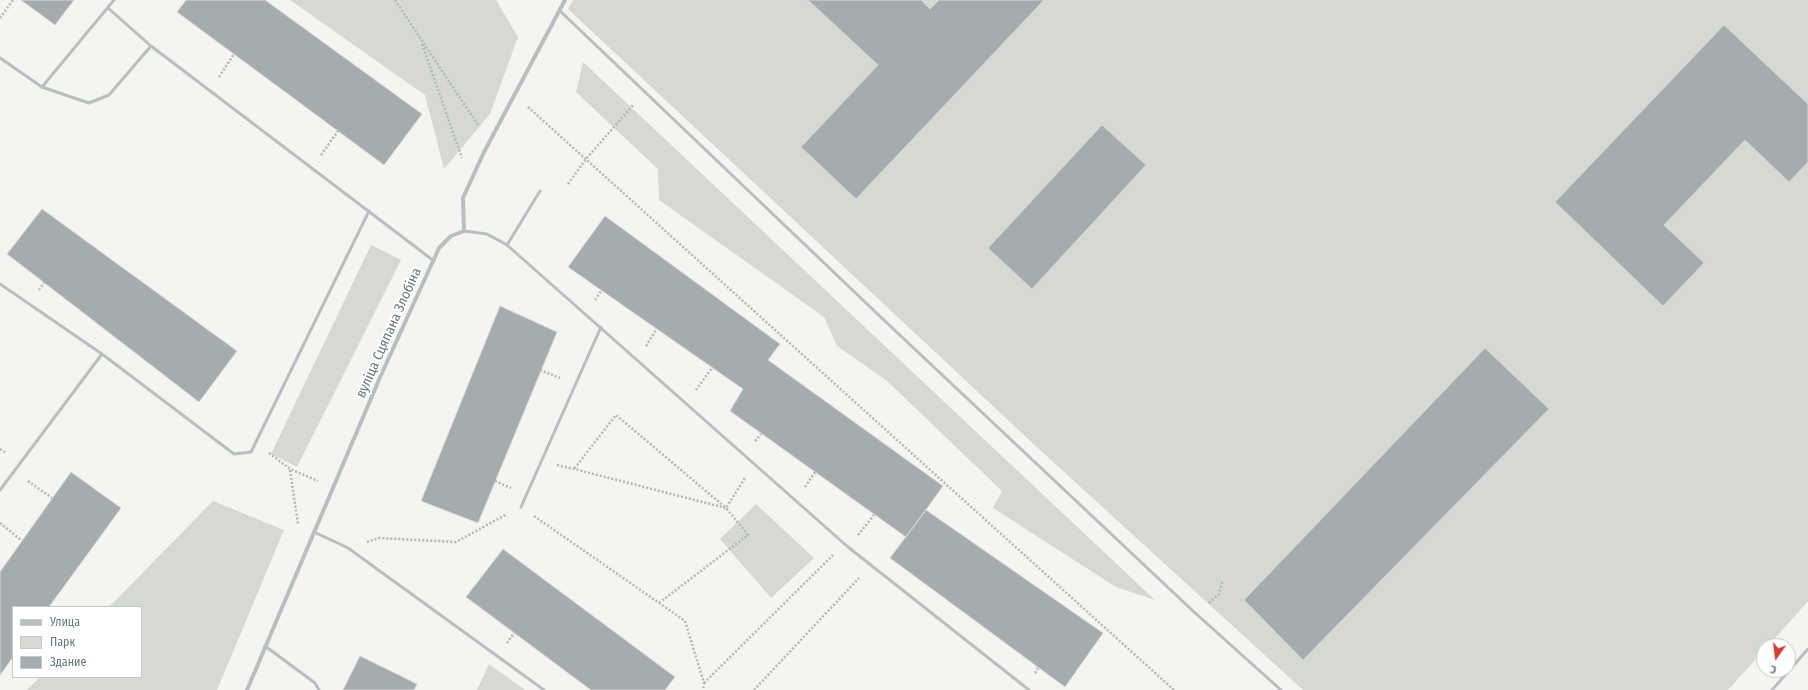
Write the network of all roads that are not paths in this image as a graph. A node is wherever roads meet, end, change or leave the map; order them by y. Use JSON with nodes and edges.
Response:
{"nodes":[{"id":1,"x":114,"y":0,"type":"edge"},
{"id":2,"x":565,"y":0,"type":"edge"},
{"id":3,"x":108,"y":8,"type":"junction"},
{"id":4,"x":559,"y":10,"type":"junction"},
{"id":5,"x":151,"y":46,"type":"junction"},
{"id":6,"x":0,"y":58,"type":"edge"},
{"id":7,"x":42,"y":87,"type":"junction"},
{"id":8,"x":540,"y":191,"type":"dead end"},
{"id":9,"x":369,"y":211,"type":"junction"},
{"id":10,"x":464,"y":231,"type":"junction"},
{"id":11,"x":507,"y":245,"type":"junction"},
{"id":12,"x":434,"y":261,"type":"junction"},
{"id":13,"x":0,"y":284,"type":"edge"},
{"id":14,"x":601,"y":327,"type":"junction"},
{"id":15,"x":102,"y":354,"type":"junction"},
{"id":16,"x":0,"y":490,"type":"edge"},
{"id":17,"x":521,"y":507,"type":"road end"},
{"id":18,"x":314,"y":532,"type":"junction"},
{"id":19,"x":265,"y":646,"type":"junction"},
{"id":20,"x":1808,"y":649,"type":"edge"},
{"id":21,"x":247,"y":690,"type":"edge"},
{"id":22,"x":319,"y":690,"type":"edge"},
{"id":23,"x":544,"y":690,"type":"edge"},
{"id":24,"x":1029,"y":690,"type":"edge"},
{"id":25,"x":1281,"y":690,"type":"edge"},
{"id":26,"x":1772,"y":690,"type":"edge"}],
"edges":[{"from":1,"to":3,"type":"lane"},
{"from":2,"to":4,"type":"street"},
{"from":3,"to":5,"type":"lane"},
{"from":3,"to":7,"type":"lane"},
{"from":4,"to":10,"type":"street"},
{"from":4,"to":25,"type":"lane"},
{"from":5,"to":7,"type":"lane"},
{"from":5,"to":9,"type":"lane"},
{"from":6,"to":7,"type":"lane"},
{"from":8,"to":11,"type":"lane"},
{"from":9,"to":12,"type":"lane"},
{"from":9,"to":15,"type":"lane"},
{"from":10,"to":11,"type":"lane"},
{"from":10,"to":12,"type":"street","name":"вуліца Сцяпана Злобіна"},
{"from":11,"to":14,"type":"lane"},
{"from":12,"to":18,"type":"street","name":"вуліца Сцяпана Злобіна"},
{"from":13,"to":15,"type":"lane"},
{"from":14,"to":17,"type":"lane"},
{"from":14,"to":24,"type":"lane"},
{"from":15,"to":16,"type":"lane"},
{"from":18,"to":19,"type":"street","name":"вуліца Сцяпана Злобіна"},
{"from":18,"to":23,"type":"lane"},
{"from":19,"to":21,"type":"street","name":"вуліца Сцяпана Злобіна"},
{"from":19,"to":22,"type":"lane"},
{"from":20,"to":26,"type":"lane"}]}
